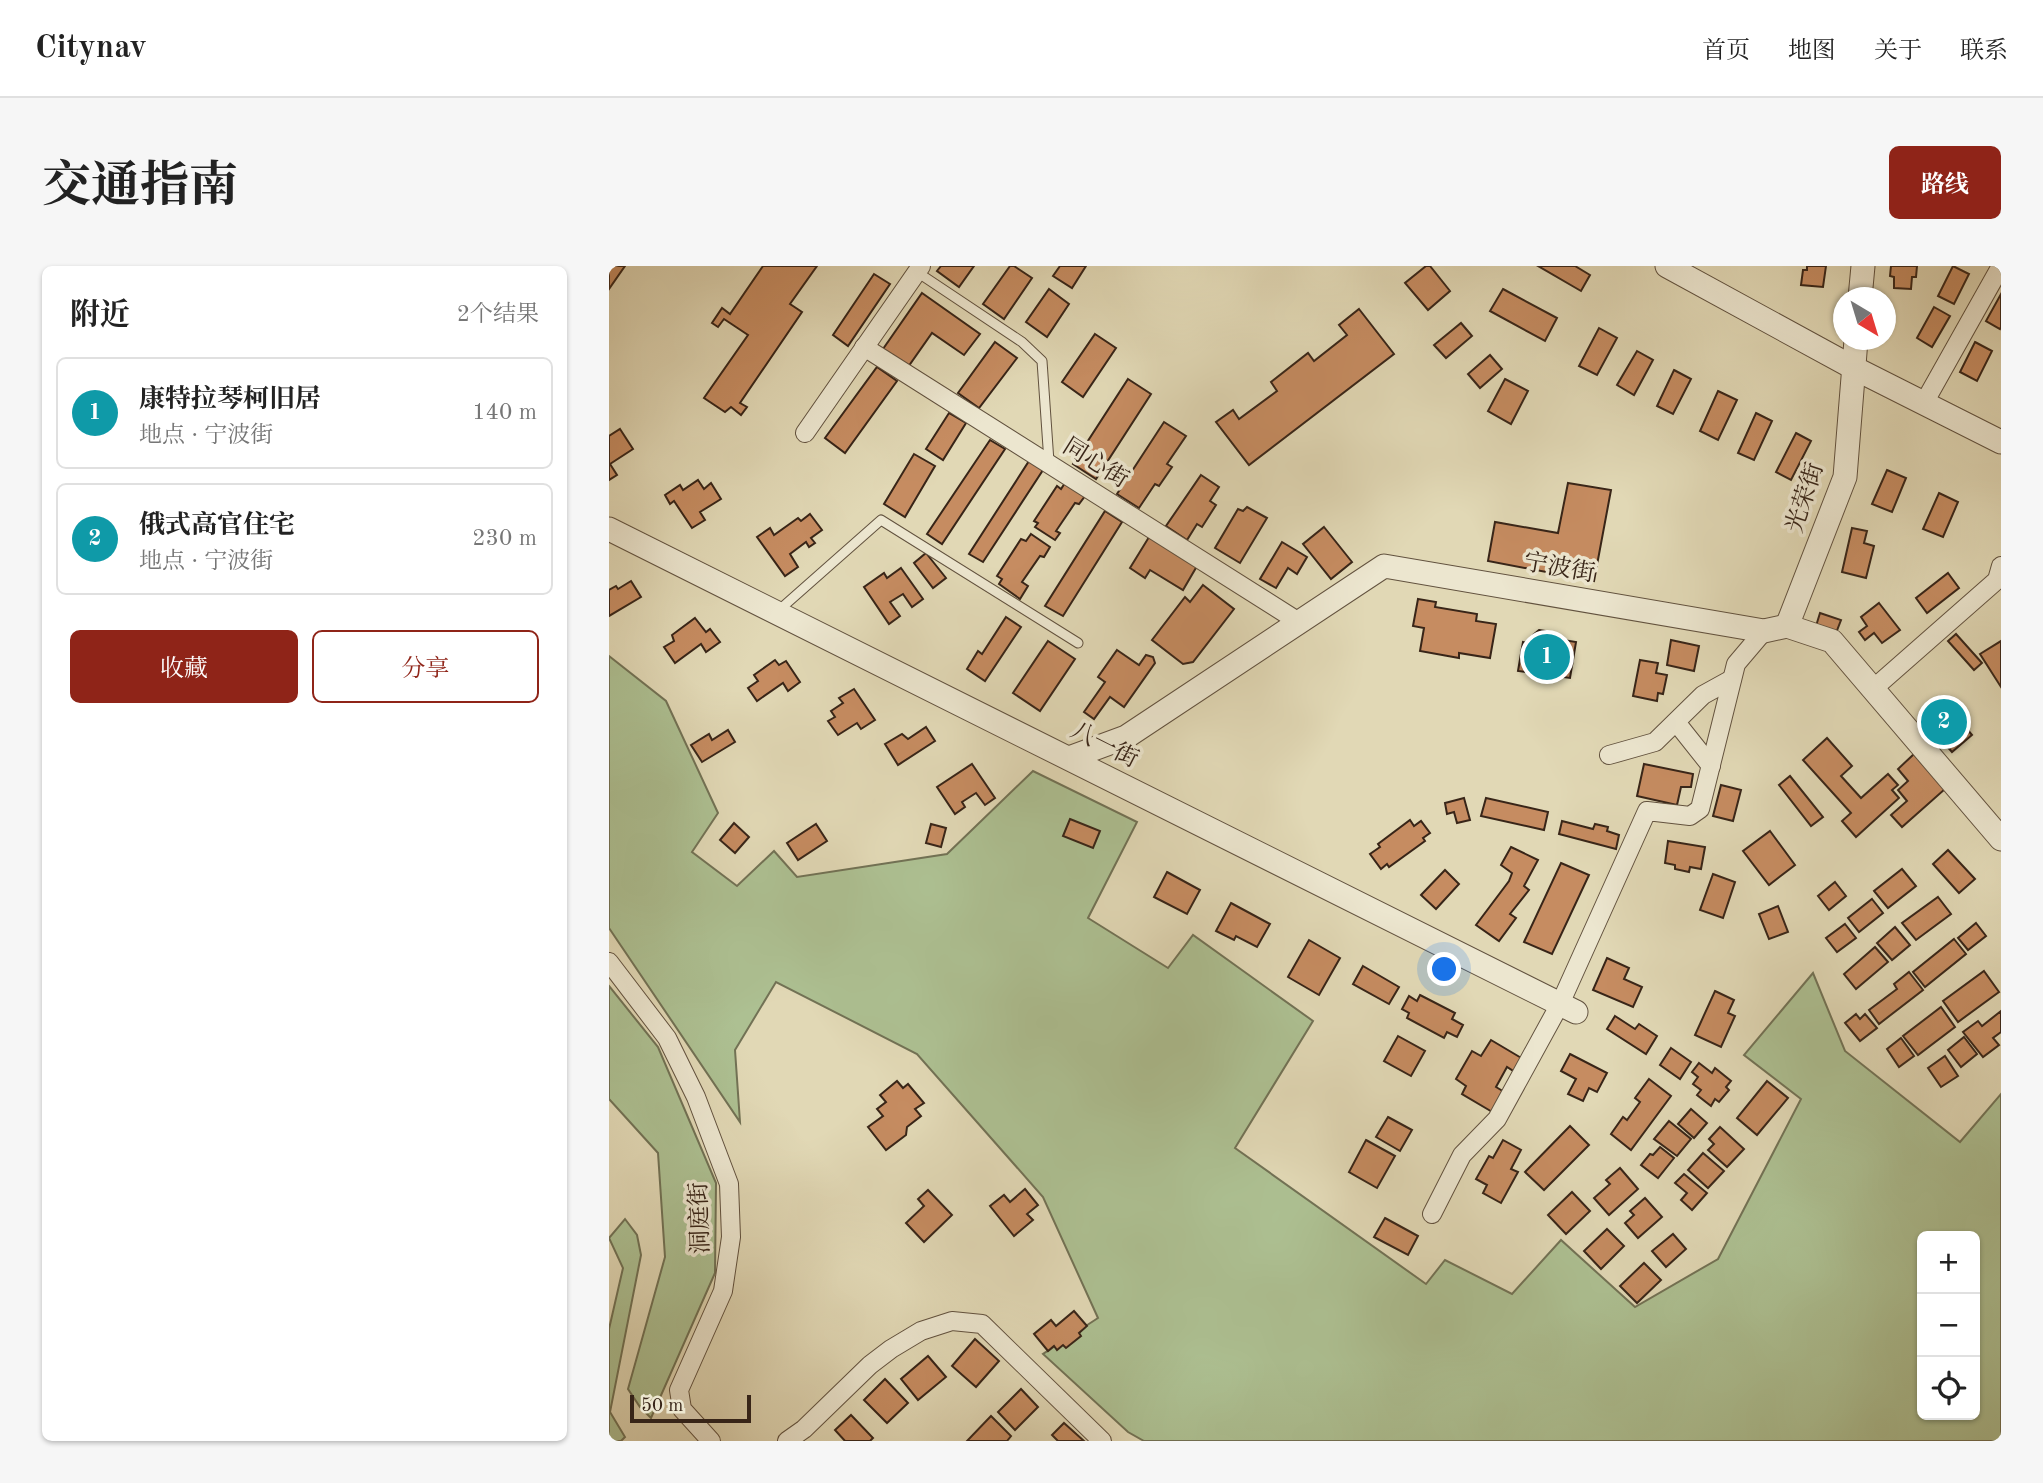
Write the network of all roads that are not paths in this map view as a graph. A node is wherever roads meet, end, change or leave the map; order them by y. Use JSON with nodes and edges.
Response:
{"nodes":[{"id":1,"x":1667,"y":266,"type":"edge"},
{"id":2,"x":1863,"y":266,"type":"edge"},
{"id":3,"x":2001,"y":266,"type":"edge"},
{"id":4,"x":919,"y":269,"type":"edge"},
{"id":5,"x":1861,"y":287,"type":"edge"},
{"id":6,"x":865,"y":347,"type":"junction"},
{"id":7,"x":1855,"y":350,"type":"edge"},
{"id":8,"x":1854,"y":368,"type":"junction"},
{"id":9,"x":1924,"y":403,"type":"junction"},
{"id":10,"x":805,"y":433,"type":"dead end"},
{"id":11,"x":2001,"y":442,"type":"edge"},
{"id":12,"x":1049,"y":464,"type":"junction"},
{"id":13,"x":609,"y":529,"type":"edge"},
{"id":14,"x":2001,"y":566,"type":"edge"},
{"id":15,"x":776,"y":612,"type":"junction"},
{"id":16,"x":1299,"y":622,"type":"junction"},
{"id":17,"x":1787,"y":626,"type":"junction"},
{"id":18,"x":1764,"y":632,"type":"junction"},
{"id":19,"x":1079,"y":643,"type":"dead end"},
{"id":20,"x":1732,"y":679,"type":"junction"},
{"id":21,"x":1873,"y":689,"type":"junction"},
{"id":22,"x":1676,"y":722,"type":"junction"},
{"id":23,"x":1609,"y":755,"type":"dead end"},
{"id":24,"x":1069,"y":758,"type":"junction"},
{"id":25,"x":1711,"y":766,"type":"junction"},
{"id":26,"x":2001,"y":839,"type":"edge"},
{"id":27,"x":609,"y":962,"type":"edge"},
{"id":28,"x":1568,"y":1008,"type":"junction"},
{"id":29,"x":1432,"y":1214,"type":"dead end"},
{"id":30,"x":711,"y":1441,"type":"edge"},
{"id":31,"x":787,"y":1441,"type":"edge"},
{"id":32,"x":1102,"y":1441,"type":"edge"}],
"edges":[{"from":1,"to":8,"type":"street"},
{"from":2,"to":5,"type":"street"},
{"from":3,"to":9,"type":"street"},
{"from":4,"to":6,"type":"street"},
{"from":4,"to":12,"type":"lane"},
{"from":6,"to":10,"type":"street"},
{"from":6,"to":12,"type":"street","name":"同心街"},
{"from":7,"to":8,"type":"street","name":"光荣街"},
{"from":8,"to":9,"type":"street"},
{"from":8,"to":17,"type":"street","name":"光荣街"},
{"from":9,"to":11,"type":"street"},
{"from":12,"to":16,"type":"street","name":"同心街"},
{"from":13,"to":15,"type":"street","name":"八一街"},
{"from":14,"to":21,"type":"street"},
{"from":15,"to":19,"type":"lane"},
{"from":15,"to":24,"type":"street","name":"八一街"},
{"from":16,"to":18,"type":"street","name":"宁波街"},
{"from":16,"to":24,"type":"street","name":"宁波街"},
{"from":17,"to":18,"type":"street","name":"宁波街"},
{"from":17,"to":21,"type":"street"},
{"from":18,"to":20,"type":"street"},
{"from":20,"to":22,"type":"street"},
{"from":20,"to":25,"type":"street"},
{"from":21,"to":26,"type":"street"},
{"from":22,"to":23,"type":"street"},
{"from":22,"to":25,"type":"street"},
{"from":24,"to":28,"type":"street","name":"八一街"},
{"from":25,"to":28,"type":"street"},
{"from":27,"to":30,"type":"street","name":"洞庭街"},
{"from":28,"to":29,"type":"street"},
{"from":31,"to":32,"type":"street"}]}
